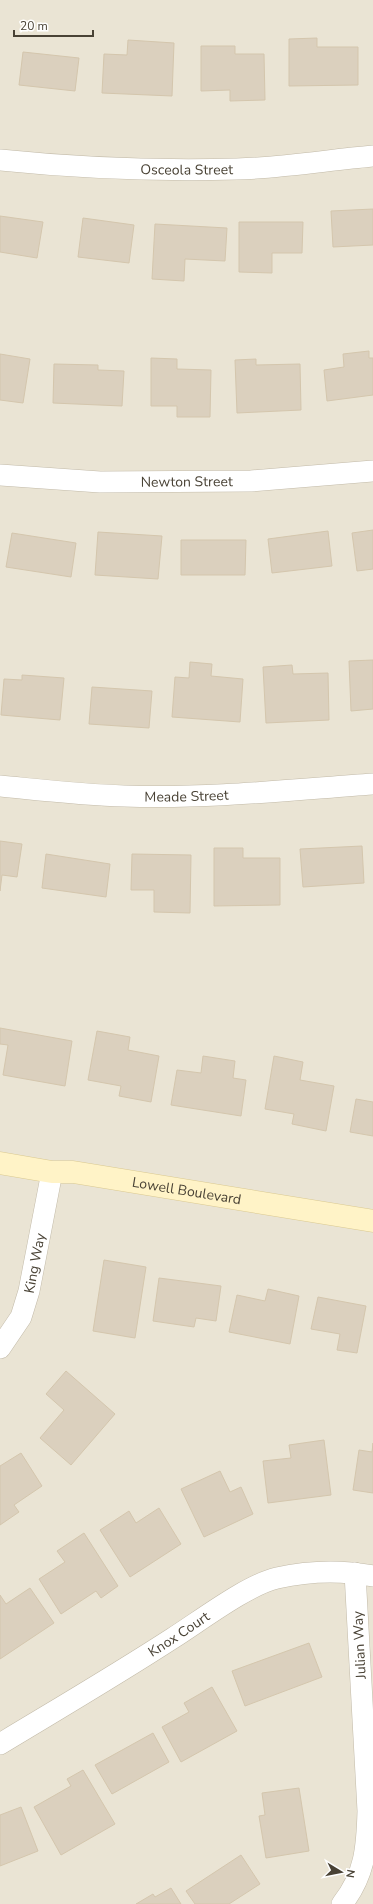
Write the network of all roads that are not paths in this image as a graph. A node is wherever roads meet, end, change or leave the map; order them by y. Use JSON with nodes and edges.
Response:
{"nodes":[{"id":1,"x":373,"y":156,"type":"edge"},
{"id":2,"x":0,"y":160,"type":"edge"},
{"id":3,"x":373,"y":471,"type":"edge"},
{"id":4,"x":0,"y":475,"type":"edge"},
{"id":5,"x":373,"y":784,"type":"edge"},
{"id":6,"x":0,"y":786,"type":"edge"},
{"id":7,"x":0,"y":1163,"type":"edge"},
{"id":8,"x":52,"y":1172,"type":"junction"},
{"id":9,"x":373,"y":1221,"type":"edge"},
{"id":10,"x":0,"y":1348,"type":"edge"},
{"id":11,"x":364,"y":1574,"type":"edge"},
{"id":12,"x":0,"y":1744,"type":"edge"},
{"id":13,"x":342,"y":1904,"type":"edge"}],
"edges":[{"from":1,"to":2,"type":"street","name":"Osceola Street"},
{"from":3,"to":4,"type":"street","name":"Newton Street"},
{"from":5,"to":6,"type":"street","name":"Meade Street"},
{"from":7,"to":8,"type":"street","name":"Lowell Boulevard"},
{"from":8,"to":9,"type":"street","name":"Lowell Boulevard"},
{"from":8,"to":10,"type":"street","name":"King Way"},
{"from":11,"to":12,"type":"street","name":"Knox Court"},
{"from":11,"to":13,"type":"street","name":"Julian Way"}]}
